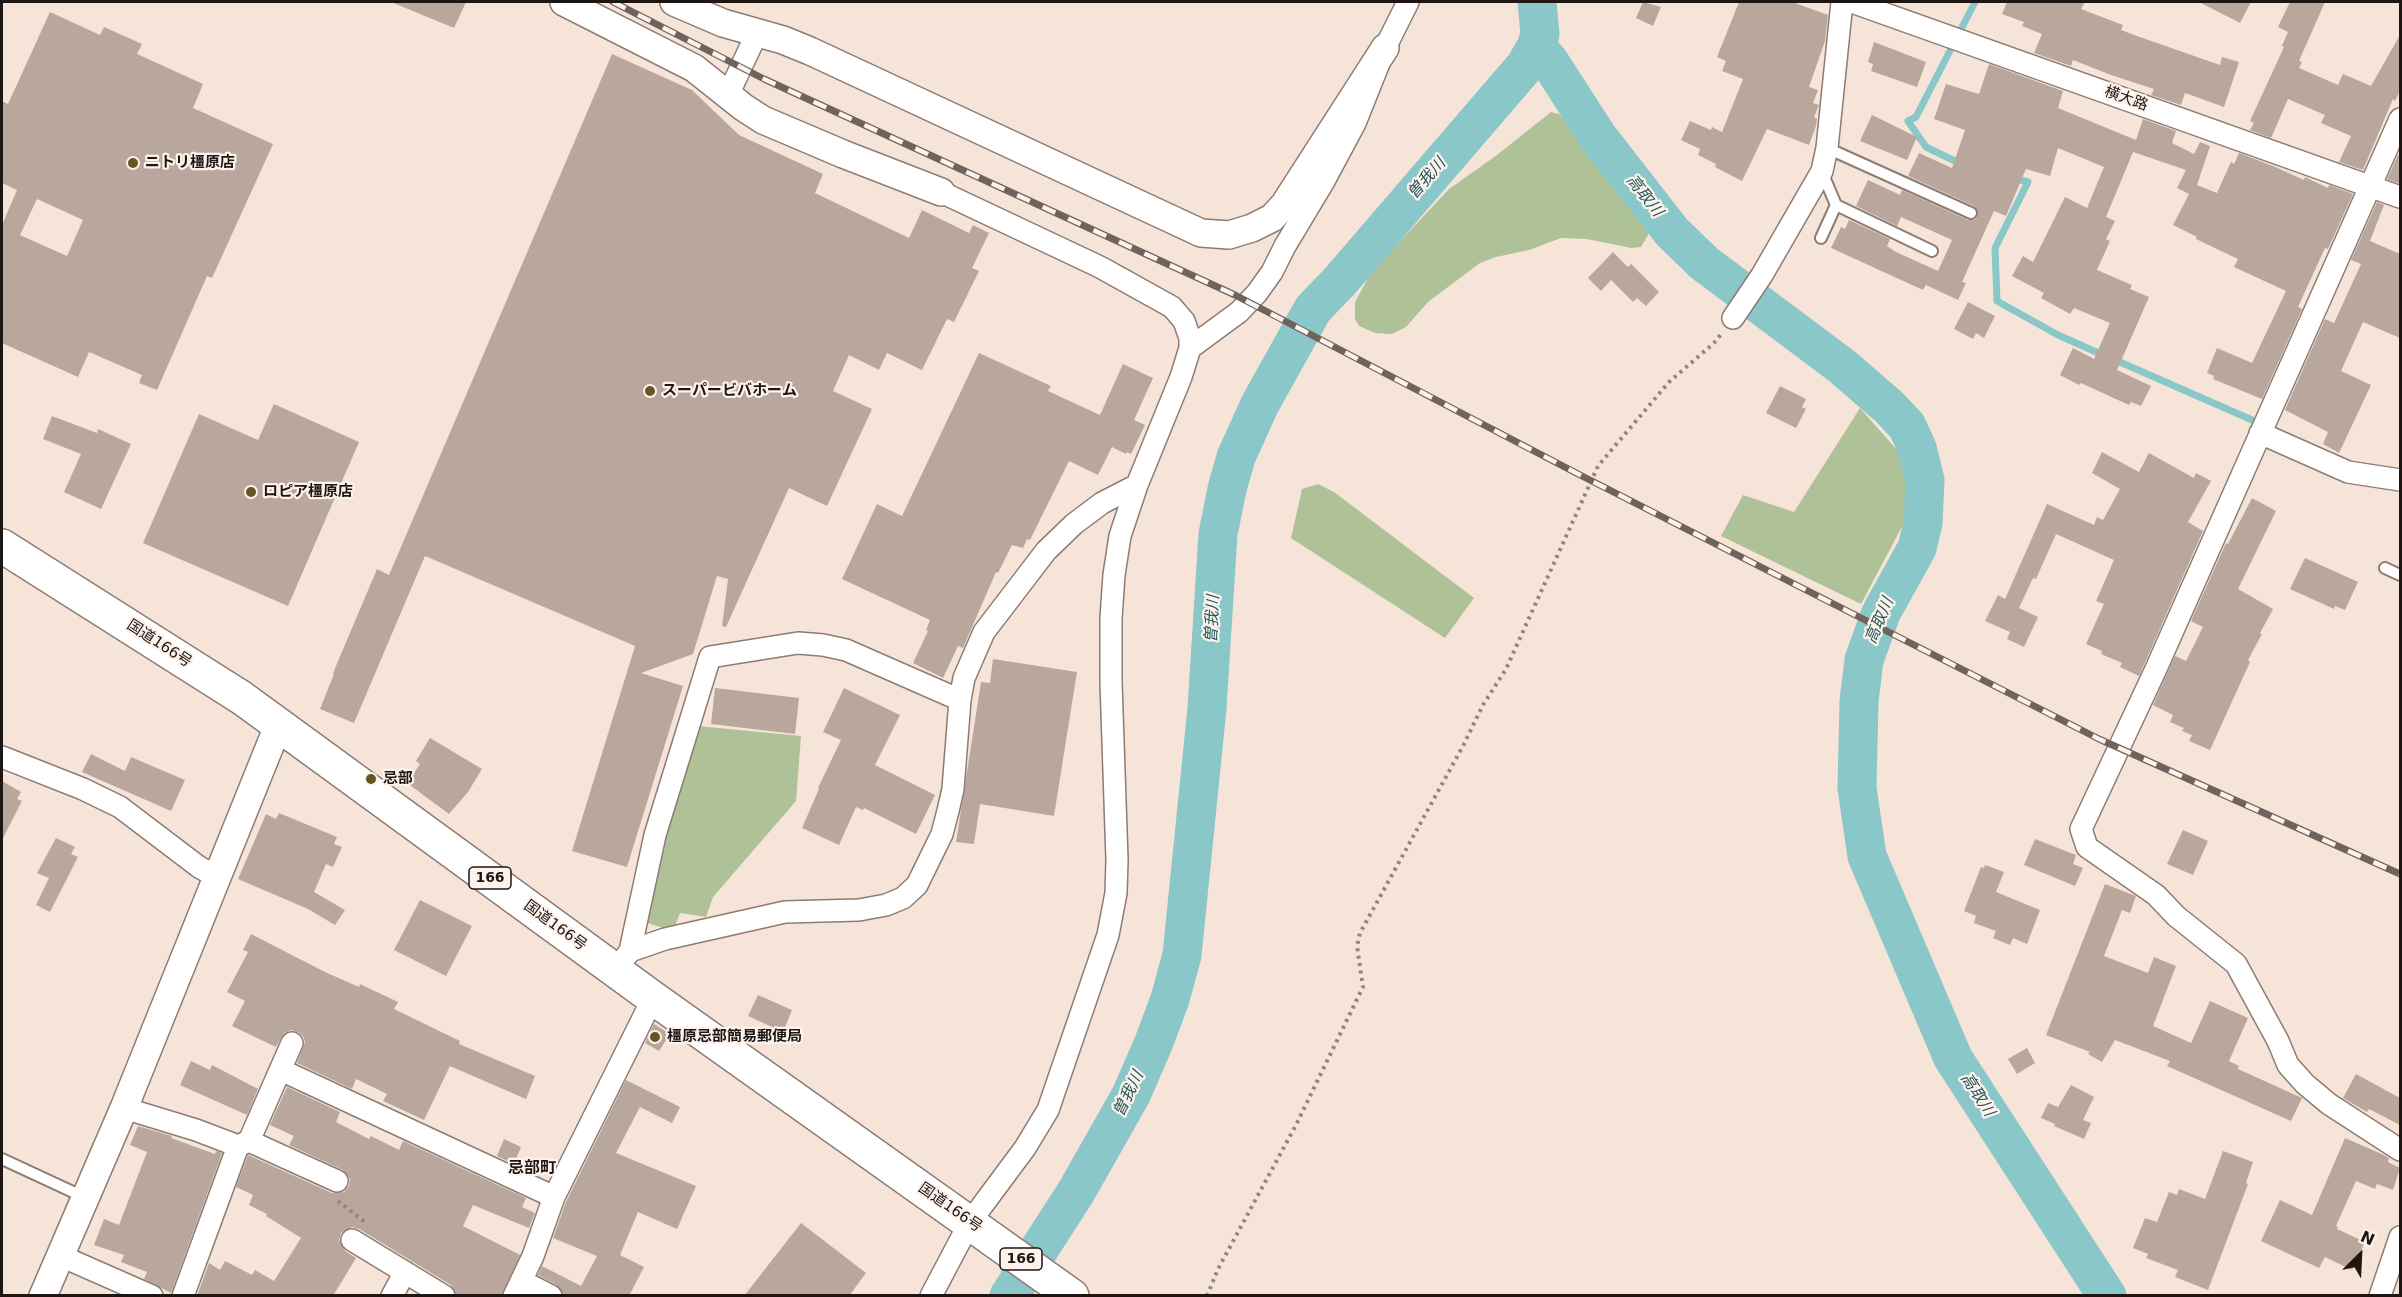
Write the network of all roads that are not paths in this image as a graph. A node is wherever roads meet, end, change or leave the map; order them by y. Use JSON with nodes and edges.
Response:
{"nodes":[{"id":1,"x":564,"y":2,"type":"edge"},
{"id":2,"x":674,"y":2,"type":"edge"},
{"id":3,"x":1408,"y":2,"type":"edge"},
{"id":4,"x":1842,"y":2,"type":"edge"},
{"id":5,"x":1852,"y":2,"type":"edge"},
{"id":6,"x":757,"y":33,"type":"junction"},
{"id":7,"x":1385,"y":48,"type":"junction"},
{"id":8,"x":728,"y":95,"type":"junction"},
{"id":9,"x":2400,"y":119,"type":"edge"},
{"id":10,"x":1827,"y":148,"type":"junction"},
{"id":11,"x":1822,"y":171,"type":"junction"},
{"id":12,"x":2371,"y":186,"type":"junction"},
{"id":13,"x":941,"y":192,"type":"joint"},
{"id":14,"x":2400,"y":198,"type":"edge"},
{"id":15,"x":1836,"y":205,"type":"junction"},
{"id":16,"x":1971,"y":213,"type":"dead end"},
{"id":17,"x":1821,"y":238,"type":"dead end"},
{"id":18,"x":1932,"y":251,"type":"dead end"},
{"id":19,"x":1733,"y":318,"type":"road end"},
{"id":20,"x":1190,"y":348,"type":"junction"},
{"id":21,"x":2260,"y":433,"type":"junction"},
{"id":22,"x":2400,"y":480,"type":"edge"},
{"id":23,"x":1137,"y":485,"type":"junction"},
{"id":24,"x":2,"y":546,"type":"edge"},
{"id":25,"x":2385,"y":568,"type":"dead end"},
{"id":26,"x":2400,"y":575,"type":"edge"},
{"id":27,"x":960,"y":700,"type":"junction"},
{"id":28,"x":278,"y":726,"type":"junction"},
{"id":29,"x":2,"y":757,"type":"edge"},
{"id":30,"x":217,"y":877,"type":"junction"},
{"id":31,"x":623,"y":961,"type":"junction"},
{"id":32,"x":653,"y":998,"type":"junction"},
{"id":33,"x":292,"y":1043,"type":"dead end"},
{"id":34,"x":280,"y":1070,"type":"junction"},
{"id":35,"x":124,"y":1108,"type":"junction"},
{"id":36,"x":243,"y":1144,"type":"junction"},
{"id":37,"x":2400,"y":1150,"type":"edge"},
{"id":38,"x":2,"y":1159,"type":"edge"},
{"id":39,"x":337,"y":1180,"type":"road end"},
{"id":40,"x":554,"y":1197,"type":"junction"},
{"id":41,"x":87,"y":1199,"type":"junction"},
{"id":42,"x":970,"y":1222,"type":"junction"},
{"id":43,"x":2400,"y":1237,"type":"edge"},
{"id":44,"x":352,"y":1240,"type":"road end"},
{"id":45,"x":61,"y":1256,"type":"junction"},
{"id":46,"x":405,"y":1272,"type":"junction"},
{"id":47,"x":518,"y":1288,"type":"edge"},
{"id":48,"x":43,"y":1296,"type":"edge"},
{"id":49,"x":152,"y":1296,"type":"edge"},
{"id":50,"x":183,"y":1296,"type":"edge"},
{"id":51,"x":392,"y":1296,"type":"edge"},
{"id":52,"x":444,"y":1296,"type":"edge"},
{"id":53,"x":551,"y":1296,"type":"edge"},
{"id":54,"x":931,"y":1296,"type":"edge"},
{"id":55,"x":1071,"y":1296,"type":"edge"},
{"id":56,"x":2380,"y":1296,"type":"edge"}],
"edges":[{"from":1,"to":8,"type":"street"},
{"from":2,"to":6,"type":"street"},
{"from":3,"to":7,"type":"street"},
{"from":4,"to":10,"type":"street"},
{"from":5,"to":12,"type":"street","name":"横大路"},
{"from":6,"to":7,"type":"street"},
{"from":6,"to":8,"type":"street"},
{"from":7,"to":20,"type":"street"},
{"from":8,"to":13,"type":"street"},
{"from":9,"to":12,"type":"street"},
{"from":10,"to":11,"type":"street"},
{"from":10,"to":16,"type":"lane"},
{"from":11,"to":15,"type":"lane"},
{"from":11,"to":19,"type":"street"},
{"from":12,"to":14,"type":"street","name":"横大路"},
{"from":12,"to":21,"type":"street"},
{"from":13,"to":20,"type":"street"},
{"from":15,"to":17,"type":"lane"},
{"from":15,"to":18,"type":"lane"},
{"from":20,"to":23,"type":"street"},
{"from":21,"to":22,"type":"street"},
{"from":21,"to":37,"type":"street"},
{"from":23,"to":27,"type":"street"},
{"from":23,"to":42,"type":"street"},
{"from":24,"to":28,"type":"highway","name":"国道166号","number":"166"},
{"from":25,"to":26,"type":"lane"},
{"from":27,"to":31,"type":"street"},
{"from":27,"to":31,"type":"street"},
{"from":28,"to":30,"type":"street"},
{"from":28,"to":31,"type":"highway","name":"国道166号","number":"166"},
{"from":29,"to":30,"type":"street"},
{"from":30,"to":35,"type":"street"},
{"from":31,"to":32,"type":"highway","name":"国道166号","number":"166"},
{"from":32,"to":40,"type":"street"},
{"from":32,"to":42,"type":"highway","name":"国道166号","number":"166"},
{"from":33,"to":34,"type":"street"},
{"from":34,"to":36,"type":"street"},
{"from":34,"to":40,"type":"street"},
{"from":35,"to":36,"type":"street"},
{"from":35,"to":41,"type":"street"},
{"from":36,"to":39,"type":"street"},
{"from":36,"to":50,"type":"street"},
{"from":38,"to":41,"type":"lane"},
{"from":40,"to":47,"type":"street"},
{"from":41,"to":45,"type":"street"},
{"from":42,"to":54,"type":"street"},
{"from":42,"to":55,"type":"highway","name":"国道166号","number":"166"},
{"from":43,"to":56,"type":"street"},
{"from":44,"to":46,"type":"street"},
{"from":45,"to":48,"type":"street"},
{"from":45,"to":49,"type":"street"},
{"from":46,"to":51,"type":"street"},
{"from":46,"to":52,"type":"street"},
{"from":47,"to":53,"type":"street"}]}
